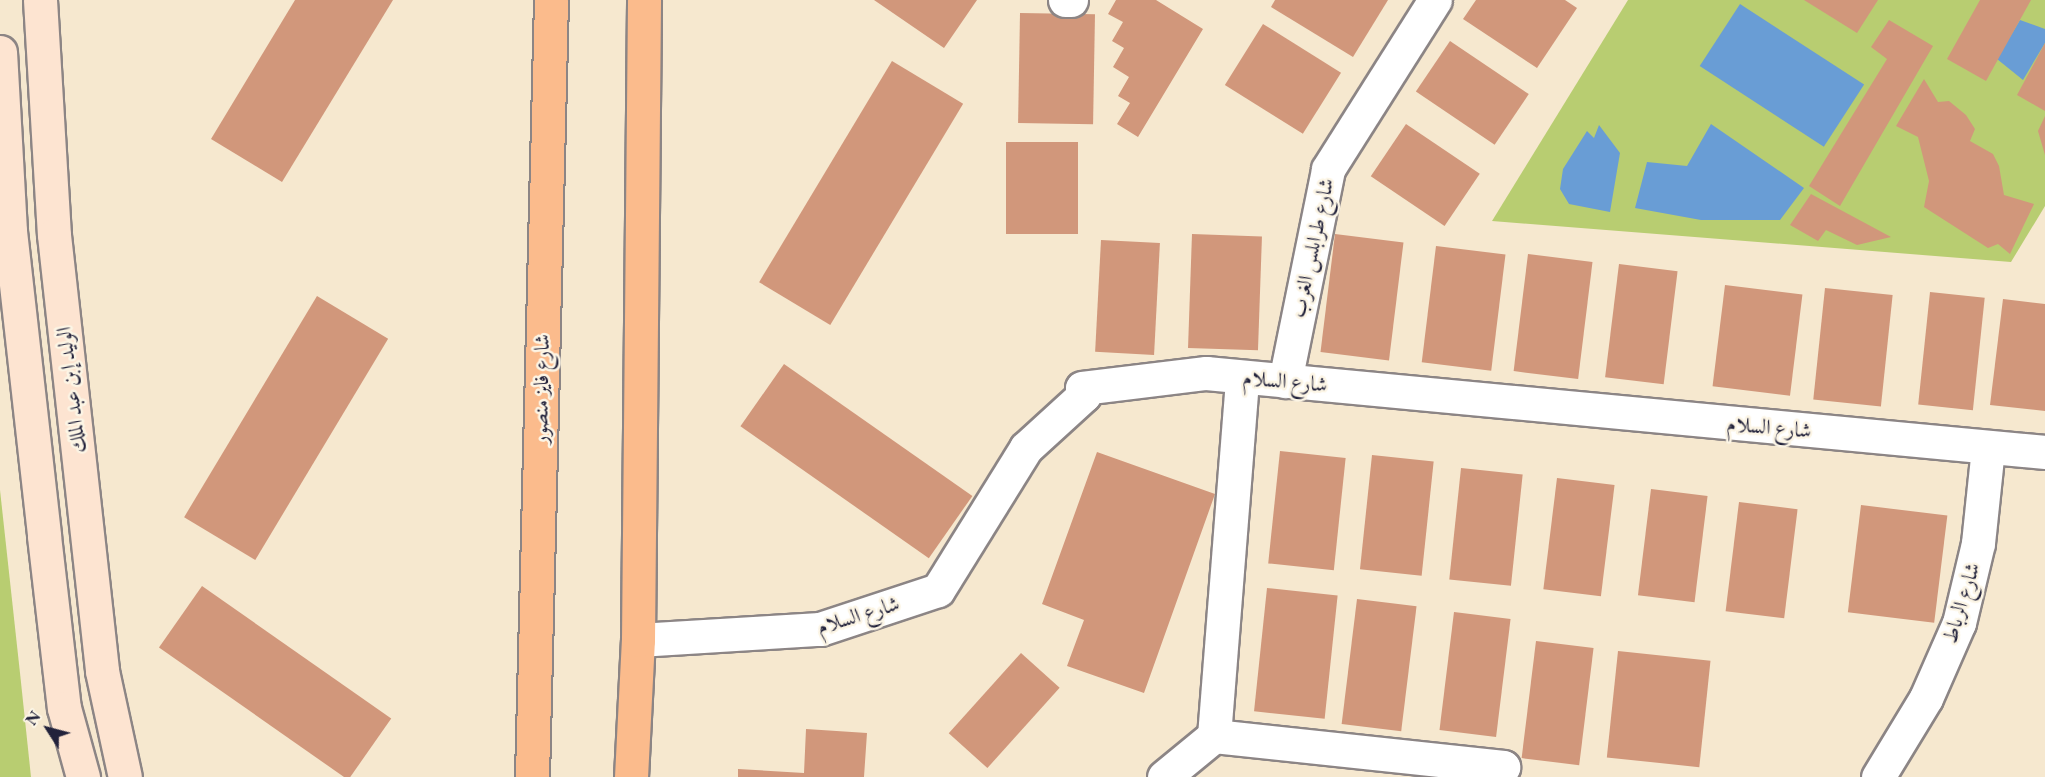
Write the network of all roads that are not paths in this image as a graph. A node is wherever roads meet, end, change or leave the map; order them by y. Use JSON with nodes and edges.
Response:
{"nodes":[{"id":1,"x":39,"y":0,"type":"edge"},
{"id":2,"x":551,"y":0,"type":"edge"},
{"id":3,"x":644,"y":0,"type":"edge"},
{"id":4,"x":1065,"y":0,"type":"edge"},
{"id":5,"x":1071,"y":0,"type":"edge"},
{"id":6,"x":1435,"y":0,"type":"edge"},
{"id":7,"x":0,"y":52,"type":"edge"},
{"id":8,"x":1242,"y":377,"type":"junction"},
{"id":9,"x":1285,"y":381,"type":"junction"},
{"id":10,"x":1988,"y":448,"type":"junction"},
{"id":11,"x":2045,"y":452,"type":"edge"},
{"id":12,"x":638,"y":640,"type":"junction"},
{"id":13,"x":1214,"y":736,"type":"junction"},
{"id":14,"x":82,"y":777,"type":"edge"},
{"id":15,"x":125,"y":777,"type":"edge"},
{"id":16,"x":532,"y":777,"type":"edge"},
{"id":17,"x":631,"y":777,"type":"edge"},
{"id":18,"x":1164,"y":777,"type":"edge"},
{"id":19,"x":1497,"y":777,"type":"edge"},
{"id":20,"x":1878,"y":777,"type":"edge"}],
"edges":[{"from":1,"to":15,"type":"main road","name":"الوليد إبن عبد الملك"},
{"from":2,"to":16,"type":"highway","name":"شارع فايز منصور"},
{"from":3,"to":12,"type":"highway"},
{"from":4,"to":5,"type":"street"},
{"from":6,"to":9,"type":"street","name":"شارع طرابلس الغرب"},
{"from":7,"to":14,"type":"main road","name":"الوليد إبن عبد الملك"},
{"from":8,"to":9,"type":"street","name":"شارع السلام"},
{"from":8,"to":12,"type":"street","name":"شارع السلام"},
{"from":8,"to":13,"type":"street"},
{"from":9,"to":10,"type":"street","name":"شارع السلام"},
{"from":10,"to":11,"type":"street","name":"شارع السلام"},
{"from":10,"to":20,"type":"street","name":"شارع الرباط"},
{"from":12,"to":17,"type":"highway"},
{"from":13,"to":18,"type":"street"},
{"from":13,"to":19,"type":"street"}]}
